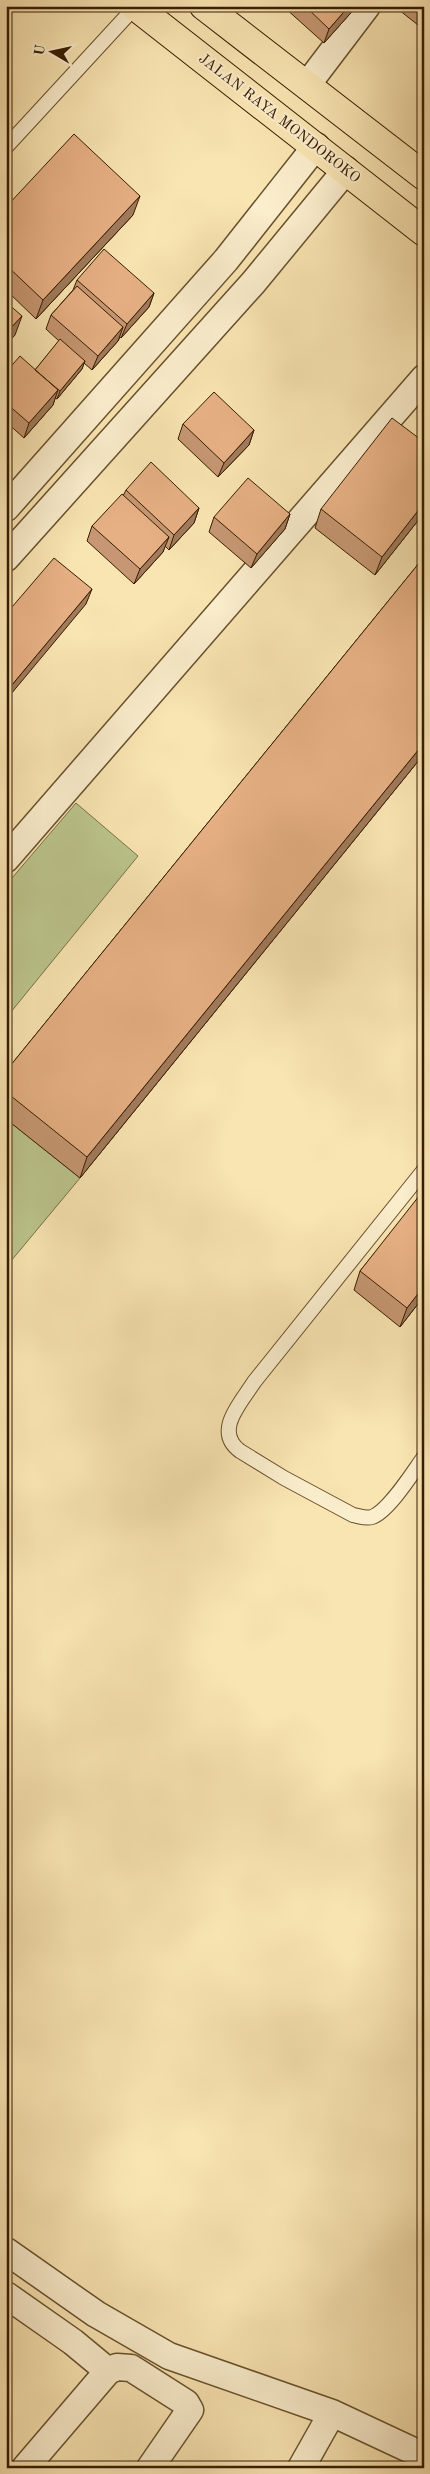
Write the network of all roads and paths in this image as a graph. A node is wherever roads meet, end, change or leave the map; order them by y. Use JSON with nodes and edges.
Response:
{"nodes":[{"id":1,"x":135,"y":6,"type":"edge"},
{"id":2,"x":204,"y":6,"type":"edge"},
{"id":3,"x":367,"y":6,"type":"edge"},
{"id":4,"x":307,"y":85,"type":"junction"},
{"id":5,"x":316,"y":146,"type":"junction"},
{"id":6,"x":6,"y":147,"type":"edge"},
{"id":7,"x":346,"y":170,"type":"junction"},
{"id":8,"x":424,"y":176,"type":"edge"},
{"id":9,"x":424,"y":232,"type":"edge"},
{"id":10,"x":226,"y":260,"type":"junction"},
{"id":11,"x":253,"y":283,"type":"junction"},
{"id":12,"x":424,"y":378,"type":"edge"},
{"id":13,"x":6,"y":508,"type":"edge"},
{"id":14,"x":15,"y":531,"type":"edge"},
{"id":15,"x":6,"y":558,"type":"edge"},
{"id":16,"x":6,"y":860,"type":"edge"},
{"id":17,"x":424,"y":1170,"type":"edge"},
{"id":18,"x":424,"y":1457,"type":"edge"},
{"id":19,"x":6,"y":2251,"type":"edge"},
{"id":20,"x":57,"y":2287,"type":"junction"},
{"id":21,"x":6,"y":2295,"type":"edge"},
{"id":22,"x":35,"y":2314,"type":"junction"},
{"id":23,"x":96,"y":2314,"type":"junction"},
{"id":24,"x":73,"y":2342,"type":"junction"},
{"id":25,"x":108,"y":2371,"type":"junction"},
{"id":26,"x":332,"y":2413,"type":"junction"},
{"id":27,"x":424,"y":2456,"type":"edge"},
{"id":28,"x":25,"y":2468,"type":"edge"},
{"id":29,"x":150,"y":2468,"type":"edge"},
{"id":30,"x":301,"y":2468,"type":"edge"}],
"edges":[{"from":1,"to":5,"type":"highway","name":"JALAN RAYA MONDOROKO"},
{"from":1,"to":6,"type":"lane"},
{"from":2,"to":4,"type":"highway"},
{"from":3,"to":4,"type":"street"},
{"from":4,"to":8,"type":"highway"},
{"from":5,"to":7,"type":"highway","name":"JALAN RAYA MONDOROKO"},
{"from":5,"to":10,"type":"street"},
{"from":7,"to":9,"type":"highway","name":"JALAN RAYA MONDOROKO"},
{"from":7,"to":11,"type":"street"},
{"from":10,"to":11,"type":"street"},
{"from":10,"to":13,"type":"street"},
{"from":11,"to":14,"type":"street"},
{"from":12,"to":16,"type":"street"},
{"from":14,"to":15,"type":"street"},
{"from":17,"to":18,"type":"lane"},
{"from":19,"to":20,"type":"street"},
{"from":20,"to":22,"type":"street"},
{"from":20,"to":23,"type":"street"},
{"from":21,"to":22,"type":"street"},
{"from":22,"to":24,"type":"street"},
{"from":23,"to":24,"type":"street"},
{"from":23,"to":26,"type":"street"},
{"from":24,"to":25,"type":"street"},
{"from":25,"to":28,"type":"street"},
{"from":25,"to":29,"type":"street"},
{"from":26,"to":27,"type":"street"},
{"from":26,"to":30,"type":"street"}]}
